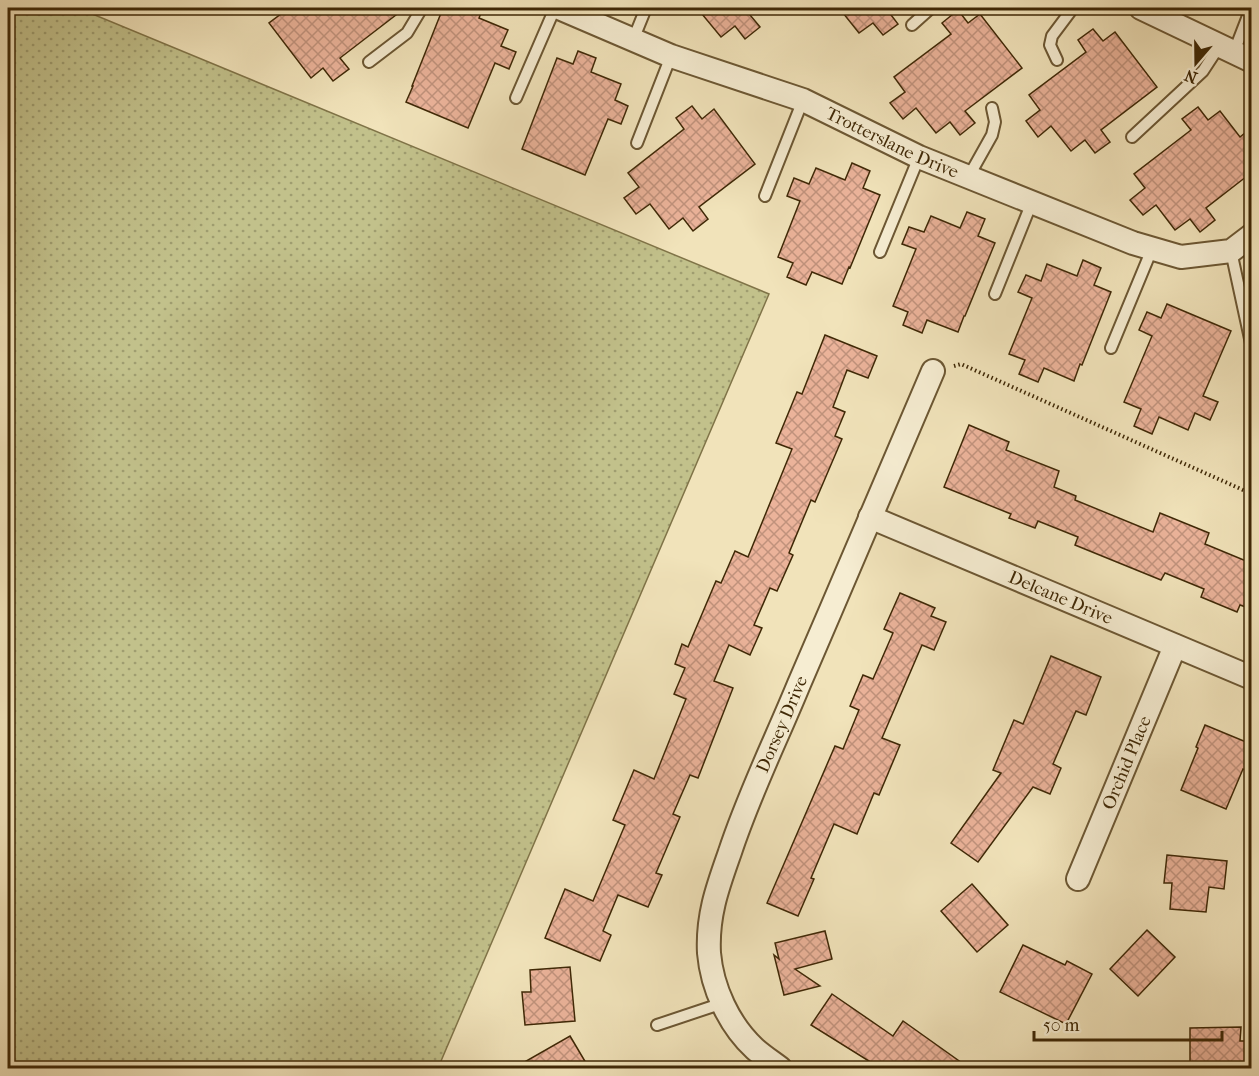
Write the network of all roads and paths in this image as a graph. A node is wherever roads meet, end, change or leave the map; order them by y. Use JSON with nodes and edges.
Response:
{"nodes":[{"id":1,"x":422,"y":8,"type":"edge"},
{"id":2,"x":557,"y":8,"type":"edge"},
{"id":3,"x":646,"y":8,"type":"edge"},
{"id":4,"x":931,"y":8,"type":"edge"},
{"id":5,"x":1073,"y":8,"type":"edge"},
{"id":6,"x":1141,"y":8,"type":"edge"},
{"id":7,"x":1251,"y":8,"type":"edge"},
{"id":8,"x":912,"y":25,"type":"dead end"},
{"id":9,"x":633,"y":40,"type":"junction"},
{"id":10,"x":1235,"y":53,"type":"edge"},
{"id":11,"x":671,"y":56,"type":"junction"},
{"id":12,"x":1057,"y":60,"type":"dead end"},
{"id":13,"x":369,"y":62,"type":"dead end"},
{"id":14,"x":516,"y":98,"type":"dead end"},
{"id":15,"x":802,"y":100,"type":"junction"},
{"id":16,"x":992,"y":108,"type":"dead end"},
{"id":17,"x":1132,"y":137,"type":"dead end"},
{"id":18,"x":637,"y":142,"type":"dead end"},
{"id":19,"x":919,"y":156,"type":"junction"},
{"id":20,"x":969,"y":176,"type":"junction"},
{"id":21,"x":765,"y":196,"type":"dead end"},
{"id":22,"x":1032,"y":202,"type":"junction"},
{"id":23,"x":1251,"y":235,"type":"edge"},
{"id":24,"x":1152,"y":249,"type":"junction"},
{"id":25,"x":1231,"y":251,"type":"junction"},
{"id":26,"x":880,"y":252,"type":"dead end"},
{"id":27,"x":995,"y":294,"type":"dead end"},
{"id":28,"x":1111,"y":348,"type":"dead end"},
{"id":29,"x":1251,"y":348,"type":"edge"},
{"id":30,"x":933,"y":371,"type":"joint"},
{"id":31,"x":1251,"y":494,"type":"edge"},
{"id":32,"x":870,"y":517,"type":"junction"},
{"id":33,"x":1175,"y":646,"type":"junction"},
{"id":34,"x":1251,"y":678,"type":"edge"},
{"id":35,"x":1078,"y":879,"type":"dead end"},
{"id":36,"x":723,"y":1003,"type":"junction"},
{"id":37,"x":657,"y":1025,"type":"dead end"},
{"id":38,"x":780,"y":1068,"type":"edge"}],
"edges":[{"from":1,"to":13,"type":"lane"},
{"from":2,"to":9,"type":"street","name":"Trotterslane Drive"},
{"from":2,"to":14,"type":"lane"},
{"from":3,"to":9,"type":"lane"},
{"from":4,"to":8,"type":"lane"},
{"from":5,"to":12,"type":"lane"},
{"from":6,"to":10,"type":"street"},
{"from":7,"to":10,"type":"lane"},
{"from":9,"to":11,"type":"street","name":"Trotterslane Drive"},
{"from":10,"to":17,"type":"lane"},
{"from":11,"to":15,"type":"street","name":"Trotterslane Drive"},
{"from":11,"to":18,"type":"lane"},
{"from":15,"to":19,"type":"street","name":"Trotterslane Drive"},
{"from":15,"to":21,"type":"lane"},
{"from":16,"to":20,"type":"lane"},
{"from":19,"to":20,"type":"street","name":"Trotterslane Drive"},
{"from":19,"to":26,"type":"lane"},
{"from":20,"to":22,"type":"street","name":"Trotterslane Drive"},
{"from":22,"to":24,"type":"street","name":"Trotterslane Drive"},
{"from":22,"to":27,"type":"lane"},
{"from":23,"to":25,"type":"street"},
{"from":24,"to":25,"type":"street","name":"Trotterslane Drive"},
{"from":24,"to":28,"type":"lane"},
{"from":25,"to":29,"type":"lane"},
{"from":30,"to":31,"type":"path"},
{"from":30,"to":32,"type":"street","name":"Dorsey Drive"},
{"from":32,"to":33,"type":"street","name":"Delcane Drive"},
{"from":32,"to":36,"type":"street","name":"Dorsey Drive"},
{"from":33,"to":34,"type":"street","name":"Delcane Drive"},
{"from":33,"to":35,"type":"street","name":"Orchid Place"},
{"from":36,"to":37,"type":"lane"},
{"from":36,"to":38,"type":"street","name":"Dorsey Drive"}]}
